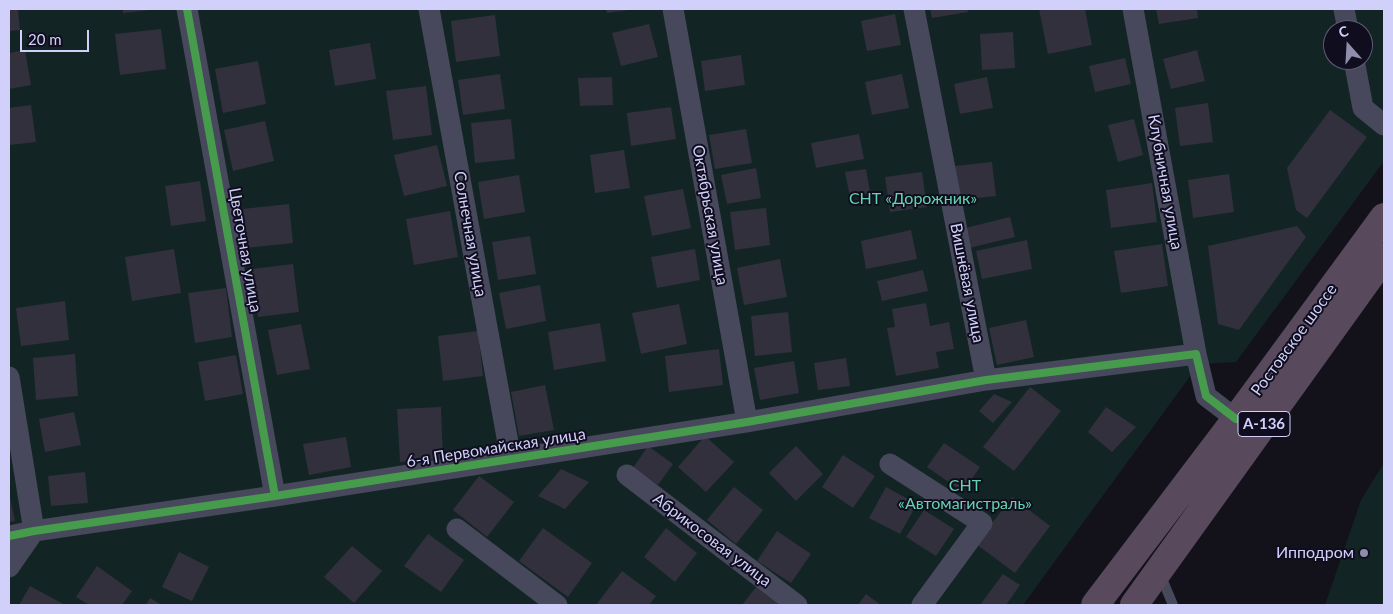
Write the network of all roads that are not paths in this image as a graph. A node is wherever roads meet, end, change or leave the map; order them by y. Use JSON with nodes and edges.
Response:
{"nodes":[{"id":1,"x":187,"y":9,"type":"edge"},
{"id":2,"x":429,"y":9,"type":"edge"},
{"id":3,"x":673,"y":9,"type":"edge"},
{"id":4,"x":914,"y":9,"type":"edge"},
{"id":5,"x":1133,"y":9,"type":"edge"},
{"id":6,"x":1356,"y":70,"type":"edge"},
{"id":7,"x":1384,"y":125,"type":"edge"},
{"id":8,"x":1384,"y":217,"type":"edge"},
{"id":9,"x":1384,"y":257,"type":"edge"},
{"id":10,"x":1196,"y":354,"type":"junction"},
{"id":11,"x":9,"y":377,"type":"edge"},
{"id":12,"x":986,"y":380,"type":"junction"},
{"id":13,"x":1236,"y":419,"type":"junction"},
{"id":14,"x":747,"y":422,"type":"junction"},
{"id":15,"x":511,"y":459,"type":"junction"},
{"id":16,"x":890,"y":464,"type":"dead end"},
{"id":17,"x":627,"y":475,"type":"dead end"},
{"id":18,"x":275,"y":496,"type":"junction"},
{"id":19,"x":457,"y":529,"type":"dead end"},
{"id":20,"x":34,"y":531,"type":"junction"},
{"id":21,"x":9,"y":536,"type":"edge"},
{"id":22,"x":9,"y":567,"type":"edge"},
{"id":23,"x":1159,"y":571,"type":"junction"},
{"id":24,"x":557,"y":605,"type":"edge"},
{"id":25,"x":798,"y":605,"type":"edge"},
{"id":26,"x":922,"y":605,"type":"edge"},
{"id":27,"x":1095,"y":605,"type":"edge"},
{"id":28,"x":1134,"y":605,"type":"edge"},
{"id":29,"x":1174,"y":605,"type":"edge"}],
"edges":[{"from":1,"to":18,"type":"street","name":"Цветочная улица"},
{"from":2,"to":15,"type":"street","name":"Солнечная улица"},
{"from":3,"to":14,"type":"street","name":"Октябрьская улица"},
{"from":4,"to":12,"type":"street","name":"Вишнёвая улица"},
{"from":5,"to":10,"type":"street","name":"Клубничная улица"},
{"from":6,"to":7,"type":"street"},
{"from":8,"to":13,"type":"highway","name":"Ростовское шоссе","number":"А-136"},
{"from":9,"to":23,"type":"highway","name":"Ростовское шоссе","number":"А-136"},
{"from":10,"to":12,"type":"street","name":"6-я Первомайская улица"},
{"from":10,"to":13,"type":"street","name":"Клубничная улица"},
{"from":11,"to":20,"type":"street"},
{"from":12,"to":14,"type":"street","name":"6-я Первомайская улица"},
{"from":13,"to":27,"type":"highway","name":"Ростовское шоссе","number":"А-136"},
{"from":14,"to":15,"type":"street","name":"6-я Первомайская улица"},
{"from":15,"to":18,"type":"street","name":"6-я Первомайская улица"},
{"from":16,"to":26,"type":"street"},
{"from":17,"to":25,"type":"street","name":"Абрикосовая улица"},
{"from":18,"to":20,"type":"street","name":"6-я Первомайская улица"},
{"from":19,"to":24,"type":"street"},
{"from":20,"to":21,"type":"street","name":"6-я Первомайская улица"},
{"from":20,"to":22,"type":"street"},
{"from":23,"to":28,"type":"highway","name":"Ростовское шоссе","number":"А-136"},
{"from":23,"to":29,"type":"lane"}]}
